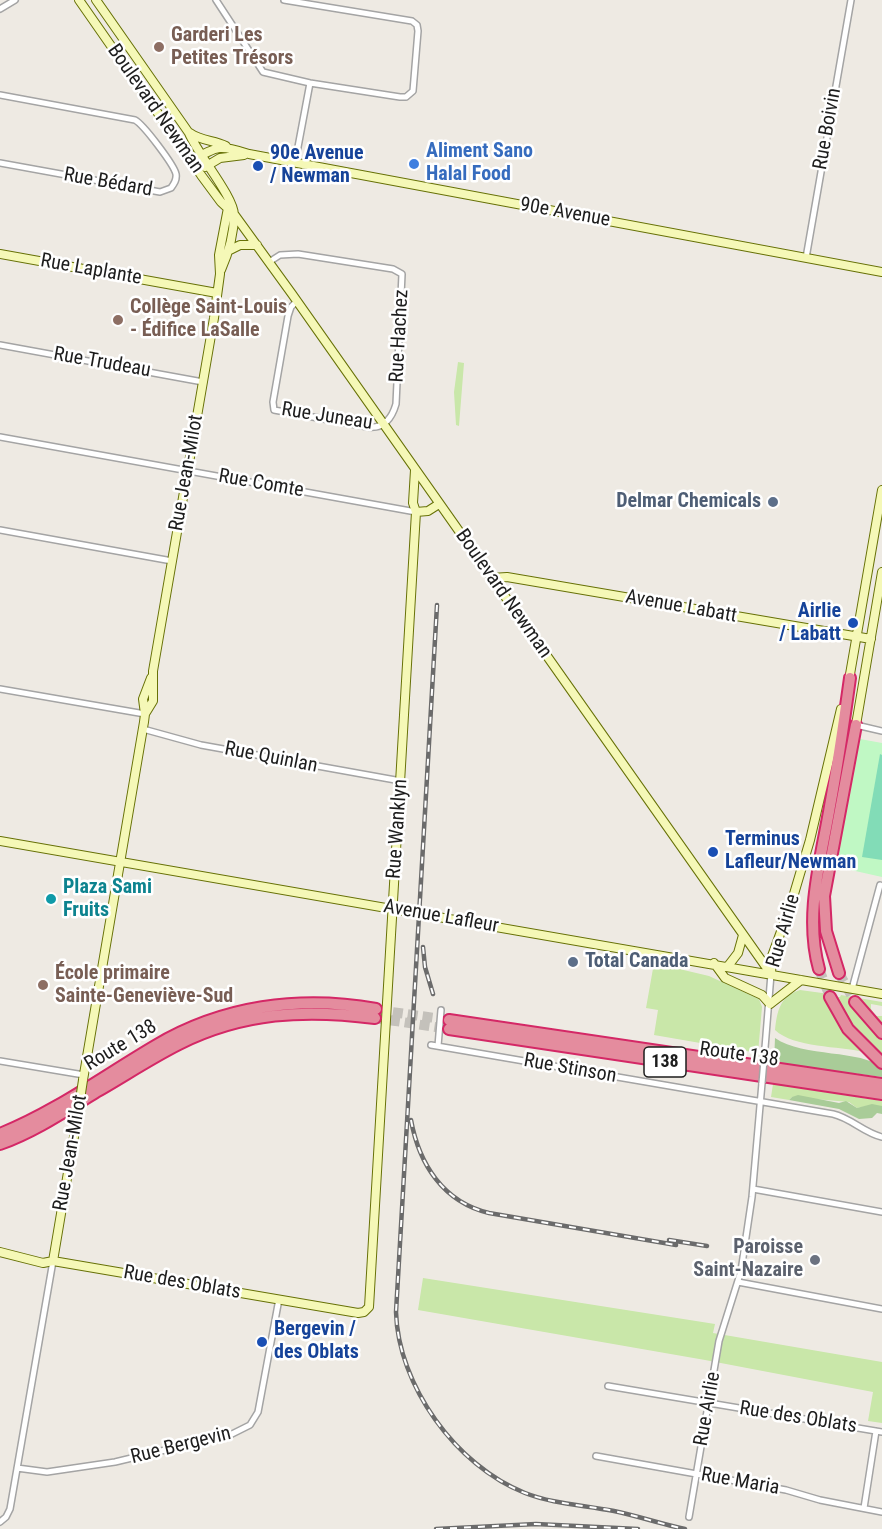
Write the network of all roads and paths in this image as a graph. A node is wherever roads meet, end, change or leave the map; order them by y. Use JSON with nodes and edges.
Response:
{"nodes":[{"id":1,"x":15,"y":0,"type":"edge"},
{"id":2,"x":79,"y":0,"type":"edge"},
{"id":3,"x":96,"y":0,"type":"edge"},
{"id":4,"x":216,"y":0,"type":"edge"},
{"id":5,"x":284,"y":0,"type":"edge"},
{"id":6,"x":851,"y":0,"type":"edge"},
{"id":7,"x":0,"y":9,"type":"edge"},
{"id":8,"x":310,"y":83,"type":"junction"},
{"id":9,"x":0,"y":94,"type":"edge"},
{"id":10,"x":189,"y":133,"type":"junction"},
{"id":11,"x":227,"y":147,"type":"junction"},
{"id":12,"x":249,"y":154,"type":"junction"},
{"id":13,"x":201,"y":156,"type":"junction"},
{"id":14,"x":192,"y":161,"type":"junction"},
{"id":15,"x":295,"y":163,"type":"junction"},
{"id":16,"x":0,"y":164,"type":"edge"},
{"id":17,"x":207,"y":165,"type":"junction"},
{"id":18,"x":199,"y":171,"type":"junction"},
{"id":19,"x":231,"y":211,"type":"junction"},
{"id":20,"x":257,"y":245,"type":"junction"},
{"id":21,"x":228,"y":251,"type":"junction"},
{"id":22,"x":0,"y":254,"type":"edge"},
{"id":23,"x":806,"y":258,"type":"junction"},
{"id":24,"x":269,"y":262,"type":"junction"},
{"id":25,"x":882,"y":272,"type":"edge"},
{"id":26,"x":220,"y":274,"type":"junction"},
{"id":27,"x":217,"y":293,"type":"junction"},
{"id":28,"x":297,"y":302,"type":"junction"},
{"id":29,"x":0,"y":345,"type":"edge"},
{"id":30,"x":203,"y":382,"type":"junction"},
{"id":31,"x":383,"y":424,"type":"junction"},
{"id":32,"x":0,"y":437,"type":"edge"},
{"id":33,"x":188,"y":471,"type":"junction"},
{"id":34,"x":415,"y":471,"type":"junction"},
{"id":35,"x":882,"y":490,"type":"edge"},
{"id":36,"x":439,"y":504,"type":"junction"},
{"id":37,"x":416,"y":512,"type":"junction"},
{"id":38,"x":0,"y":530,"type":"edge"},
{"id":39,"x":172,"y":561,"type":"junction"},
{"id":40,"x":882,"y":572,"type":"edge"},
{"id":41,"x":491,"y":578,"type":"junction"},
{"id":42,"x":878,"y":615,"type":"edge"},
{"id":43,"x":857,"y":637,"type":"junction"},
{"id":44,"x":871,"y":639,"type":"junction"},
{"id":45,"x":850,"y":678,"type":"junction"},
{"id":46,"x":0,"y":689,"type":"edge"},
{"id":47,"x":146,"y":714,"type":"junction"},
{"id":48,"x":856,"y":725,"type":"junction"},
{"id":49,"x":143,"y":729,"type":"junction"},
{"id":50,"x":882,"y":731,"type":"edge"},
{"id":51,"x":401,"y":781,"type":"junction"},
{"id":52,"x":0,"y":841,"type":"edge"},
{"id":53,"x":121,"y":861,"type":"junction"},
{"id":54,"x":880,"y":885,"type":"dead end"},
{"id":55,"x":393,"y":908,"type":"junction"},
{"id":56,"x":743,"y":935,"type":"junction"},
{"id":57,"x":714,"y":963,"type":"junction"},
{"id":58,"x":728,"y":966,"type":"junction"},
{"id":59,"x":819,"y":969,"type":"tunnel mouth"},
{"id":60,"x":839,"y":973,"type":"tunnel mouth"},
{"id":61,"x":771,"y":974,"type":"junction"},
{"id":62,"x":801,"y":980,"type":"junction"},
{"id":63,"x":852,"y":989,"type":"junction"},
{"id":64,"x":882,"y":994,"type":"edge"},
{"id":65,"x":830,"y":997,"type":"tunnel mouth"},
{"id":66,"x":855,"y":1002,"type":"tunnel mouth"},
{"id":67,"x":770,"y":1004,"type":"junction"},
{"id":68,"x":441,"y":1010,"type":"dead end"},
{"id":69,"x":882,"y":1033,"type":"edge"},
{"id":70,"x":431,"y":1045,"type":"dead end"},
{"id":71,"x":438,"y":1046,"type":"junction"},
{"id":72,"x":0,"y":1061,"type":"edge"},
{"id":73,"x":882,"y":1063,"type":"edge"},
{"id":74,"x":84,"y":1077,"type":"junction"},
{"id":75,"x":882,"y":1084,"type":"edge"},
{"id":76,"x":882,"y":1094,"type":"edge"},
{"id":77,"x":760,"y":1102,"type":"junction"},
{"id":78,"x":0,"y":1134,"type":"edge"},
{"id":79,"x":882,"y":1137,"type":"edge"},
{"id":80,"x":0,"y":1144,"type":"edge"},
{"id":81,"x":753,"y":1189,"type":"junction"},
{"id":82,"x":882,"y":1212,"type":"edge"},
{"id":83,"x":0,"y":1252,"type":"edge"},
{"id":84,"x":53,"y":1261,"type":"junction"},
{"id":85,"x":738,"y":1282,"type":"junction"},
{"id":86,"x":279,"y":1299,"type":"junction"},
{"id":87,"x":882,"y":1309,"type":"edge"},
{"id":88,"x":364,"y":1312,"type":"joint"},
{"id":89,"x":608,"y":1386,"type":"dead end"},
{"id":90,"x":709,"y":1403,"type":"junction"},
{"id":91,"x":879,"y":1432,"type":"edge"},
{"id":92,"x":596,"y":1456,"type":"dead end"},
{"id":93,"x":17,"y":1468,"type":"junction"},
{"id":94,"x":696,"y":1474,"type":"junction"},
{"id":95,"x":864,"y":1508,"type":"junction"},
{"id":96,"x":882,"y":1512,"type":"edge"},
{"id":97,"x":688,"y":1517,"type":"dead end"},
{"id":98,"x":2,"y":1521,"type":"edge"}],
"edges":[{"from":1,"to":7,"type":"street"},
{"from":2,"to":14,"type":"main road","name":"Boulevard Newman"},
{"from":3,"to":10,"type":"main road","name":"Boulevard Newman"},
{"from":4,"to":8,"type":"street"},
{"from":5,"to":8,"type":"street"},
{"from":6,"to":23,"type":"street","name":"Rue Boivin"},
{"from":8,"to":15,"type":"street"},
{"from":9,"to":16,"type":"street","name":"Rue Bédard"},
{"from":10,"to":11,"type":"main road","name":"90e Avenue"},
{"from":10,"to":13,"type":"main road","name":"Boulevard Newman"},
{"from":11,"to":12,"type":"main road","name":"90e Avenue"},
{"from":11,"to":13,"type":"main road"},
{"from":12,"to":15,"type":"main road","name":"90e Avenue"},
{"from":12,"to":17,"type":"main road","name":"90e Avenue"},
{"from":13,"to":14,"type":"main road"},
{"from":13,"to":17,"type":"main road","name":"Boulevard Newman"},
{"from":14,"to":18,"type":"main road","name":"Boulevard Newman"},
{"from":15,"to":23,"type":"main road","name":"90e Avenue"},
{"from":17,"to":18,"type":"main road","name":"90e Avenue"},
{"from":17,"to":19,"type":"main road","name":"Boulevard Newman"},
{"from":18,"to":19,"type":"main road","name":"Boulevard Newman"},
{"from":19,"to":20,"type":"main road","name":"Boulevard Newman"},
{"from":19,"to":21,"type":"main road","name":"Rue Jean-Milot"},
{"from":19,"to":26,"type":"main road","name":"Rue Jean-Milot"},
{"from":20,"to":21,"type":"main road"},
{"from":20,"to":24,"type":"main road","name":"Boulevard Newman"},
{"from":21,"to":26,"type":"main road","name":"Rue Jean-Milot"},
{"from":22,"to":27,"type":"main road","name":"Rue Laplante"},
{"from":23,"to":25,"type":"main road","name":"90e Avenue"},
{"from":24,"to":28,"type":"main road","name":"Boulevard Newman"},
{"from":24,"to":31,"type":"street","name":"Rue Hachez"},
{"from":26,"to":27,"type":"main road","name":"Rue Jean-Milot"},
{"from":27,"to":30,"type":"main road","name":"Rue Jean-Milot"},
{"from":28,"to":31,"type":"main road","name":"Boulevard Newman"},
{"from":28,"to":31,"type":"street","name":"Rue Juneau"},
{"from":29,"to":30,"type":"street","name":"Rue Trudeau"},
{"from":30,"to":33,"type":"main road","name":"Rue Jean-Milot"},
{"from":31,"to":34,"type":"main road","name":"Boulevard Newman"},
{"from":32,"to":33,"type":"street","name":"Rue Comte"},
{"from":33,"to":37,"type":"street","name":"Rue Comte"},
{"from":33,"to":39,"type":"main road","name":"Rue Jean-Milot"},
{"from":34,"to":36,"type":"main road","name":"Boulevard Newman"},
{"from":34,"to":37,"type":"main road","name":"Rue Wanklyn"},
{"from":35,"to":43,"type":"main road","name":"Rue Airlie"},
{"from":36,"to":37,"type":"main road"},
{"from":36,"to":41,"type":"main road","name":"Boulevard Newman"},
{"from":37,"to":51,"type":"main road","name":"Rue Wanklyn"},
{"from":38,"to":39,"type":"street"},
{"from":39,"to":47,"type":"main road","name":"Rue Jean-Milot"},
{"from":40,"to":42,"type":"main road"},
{"from":41,"to":43,"type":"main road","name":"Avenue Labatt"},
{"from":41,"to":56,"type":"main road","name":"Boulevard Newman"},
{"from":42,"to":44,"type":"main road"},
{"from":43,"to":44,"type":"main road","name":"Avenue Labatt"},
{"from":43,"to":45,"type":"main road","name":"Rue Airlie"},
{"from":44,"to":48,"type":"main road"},
{"from":45,"to":59,"type":"highway"},
{"from":45,"to":61,"type":"main road","name":"Rue Airlie"},
{"from":46,"to":47,"type":"street"},
{"from":47,"to":49,"type":"main road","name":"Rue Jean-Milot"},
{"from":48,"to":50,"type":"street"},
{"from":48,"to":60,"type":"highway"},
{"from":49,"to":51,"type":"street","name":"Rue Quinlan"},
{"from":49,"to":53,"type":"main road","name":"Rue Jean-Milot"},
{"from":51,"to":55,"type":"main road","name":"Rue Wanklyn"},
{"from":52,"to":53,"type":"main road","name":"Avenue Lafleur"},
{"from":53,"to":55,"type":"main road","name":"Avenue Lafleur"},
{"from":53,"to":74,"type":"main road","name":"Rue Jean-Milot"},
{"from":54,"to":63,"type":"street"},
{"from":55,"to":57,"type":"main road","name":"Avenue Lafleur"},
{"from":55,"to":88,"type":"main road","name":"Rue Wanklyn"},
{"from":56,"to":58,"type":"main road"},
{"from":56,"to":61,"type":"main road","name":"Boulevard Newman"},
{"from":57,"to":58,"type":"main road","name":"Avenue Lafleur"},
{"from":57,"to":67,"type":"main road"},
{"from":58,"to":61,"type":"main road","name":"Avenue Lafleur"},
{"from":61,"to":62,"type":"main road","name":"Avenue Lafleur"},
{"from":61,"to":67,"type":"street","name":"Rue Airlie"},
{"from":62,"to":63,"type":"main road","name":"Avenue Lafleur"},
{"from":62,"to":67,"type":"main road"},
{"from":63,"to":64,"type":"main road","name":"Avenue Lafleur"},
{"from":65,"to":73,"type":"highway"},
{"from":66,"to":69,"type":"highway"},
{"from":67,"to":77,"type":"street","name":"Rue Airlie","bridge":true},
{"from":68,"to":71,"type":"street"},
{"from":70,"to":71,"type":"street","name":"Rue Stinson"},
{"from":71,"to":77,"type":"street","name":"Rue Stinson"},
{"from":72,"to":74,"type":"street"},
{"from":74,"to":84,"type":"main road","name":"Rue Jean-Milot","bridge":true},
{"from":75,"to":76,"type":"highway","name":"Route 138","number":"138"},
{"from":77,"to":79,"type":"street","name":"Rue Stinson"},
{"from":77,"to":81,"type":"street","name":"Rue Airlie"},
{"from":78,"to":80,"type":"highway","name":"Route 138"},
{"from":81,"to":82,"type":"street"},
{"from":81,"to":85,"type":"street","name":"Rue Airlie"},
{"from":83,"to":84,"type":"main road","name":"Rue des Oblats"},
{"from":84,"to":86,"type":"main road","name":"Rue des Oblats"},
{"from":84,"to":93,"type":"street","name":"Rue Jean-Milot"},
{"from":85,"to":87,"type":"street"},
{"from":85,"to":90,"type":"street","name":"Rue Airlie"},
{"from":86,"to":88,"type":"main road","name":"Rue des Oblats"},
{"from":86,"to":93,"type":"street","name":"Rue Bergevin"},
{"from":89,"to":90,"type":"street","name":"Rue des Oblats"},
{"from":90,"to":91,"type":"street","name":"Rue des Oblats"},
{"from":90,"to":94,"type":"street","name":"Rue Airlie"},
{"from":91,"to":95,"type":"street"},
{"from":92,"to":94,"type":"street","name":"Rue Maria"},
{"from":93,"to":98,"type":"street","name":"Rue Jean-Milot"},
{"from":94,"to":95,"type":"street","name":"Rue Maria"},
{"from":94,"to":97,"type":"street","name":"Rue Airlie"},
{"from":95,"to":96,"type":"street","name":"Rue Maria"}]}
